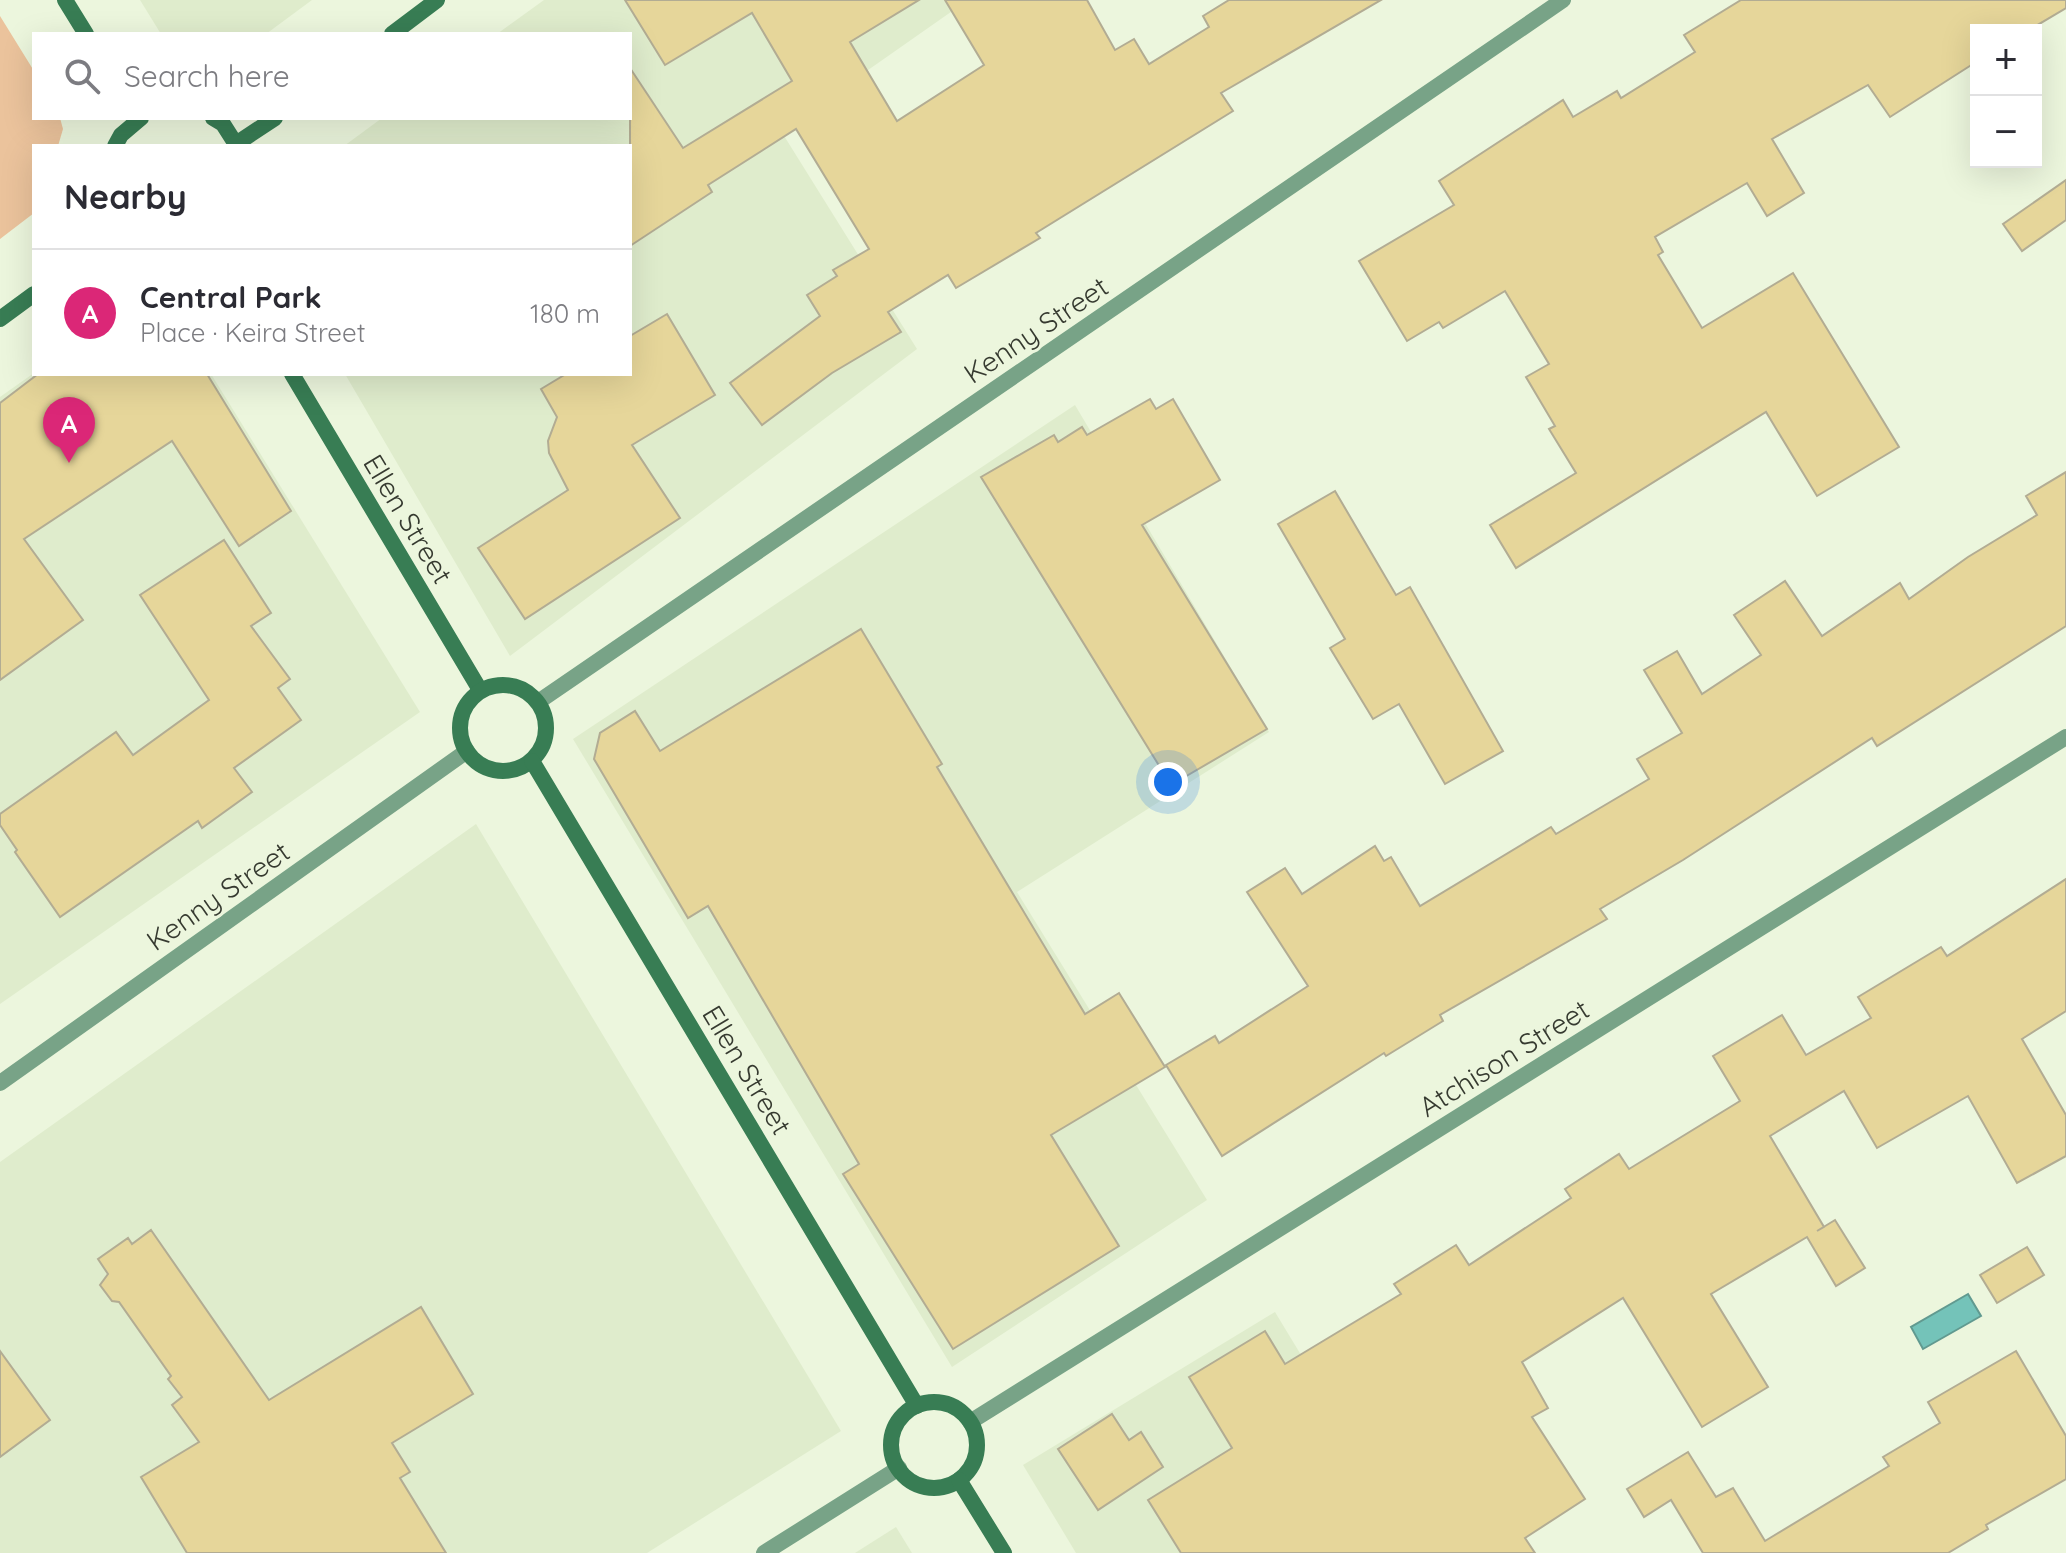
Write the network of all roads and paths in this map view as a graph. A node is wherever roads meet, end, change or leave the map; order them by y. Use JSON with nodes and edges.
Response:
{"nodes":[{"id":1,"x":65,"y":0,"type":"edge"},
{"id":2,"x":437,"y":0,"type":"edge"},
{"id":3,"x":1563,"y":0,"type":"edge"},
{"id":4,"x":85,"y":32,"type":"edge"},
{"id":5,"x":395,"y":32,"type":"edge"},
{"id":6,"x":139,"y":120,"type":"edge"},
{"id":7,"x":216,"y":120,"type":"edge"},
{"id":8,"x":272,"y":120,"type":"edge"},
{"id":9,"x":116,"y":144,"type":"edge"},
{"id":10,"x":235,"y":144,"type":"edge"},
{"id":11,"x":237,"y":144,"type":"edge"},
{"id":12,"x":32,"y":295,"type":"edge"},
{"id":13,"x":0,"y":319,"type":"edge"},
{"id":14,"x":293,"y":376,"type":"edge"},
{"id":15,"x":480,"y":690,"type":"junction"},
{"id":16,"x":538,"y":702,"type":"junction"},
{"id":17,"x":2066,"y":737,"type":"edge"},
{"id":18,"x":467,"y":751,"type":"junction"},
{"id":19,"x":532,"y":761,"type":"junction"},
{"id":20,"x":0,"y":1083,"type":"edge"},
{"id":21,"x":917,"y":1406,"type":"junction"},
{"id":22,"x":970,"y":1422,"type":"junction"},
{"id":23,"x":899,"y":1468,"type":"junction"},
{"id":24,"x":959,"y":1480,"type":"junction"},
{"id":25,"x":764,"y":1553,"type":"edge"},
{"id":26,"x":1004,"y":1553,"type":"edge"}],
"edges":[{"from":1,"to":4,"type":"street"},
{"from":2,"to":5,"type":"street"},
{"from":3,"to":16,"type":"street","name":"Kenny Street"},
{"from":6,"to":9,"type":"street"},
{"from":7,"to":10,"type":"street"},
{"from":8,"to":11,"type":"street"},
{"from":12,"to":13,"type":"street"},
{"from":14,"to":15,"type":"street","name":"Ellen Street"},
{"from":15,"to":16,"type":"street"},
{"from":15,"to":18,"type":"street"},
{"from":16,"to":19,"type":"street"},
{"from":17,"to":22,"type":"street","name":"Atchison Street"},
{"from":18,"to":19,"type":"street"},
{"from":18,"to":20,"type":"street","name":"Kenny Street"},
{"from":19,"to":21,"type":"street","name":"Ellen Street"},
{"from":21,"to":22,"type":"street"},
{"from":21,"to":23,"type":"street"},
{"from":22,"to":24,"type":"street"},
{"from":23,"to":24,"type":"street"},
{"from":23,"to":25,"type":"street"},
{"from":24,"to":26,"type":"street"}]}
